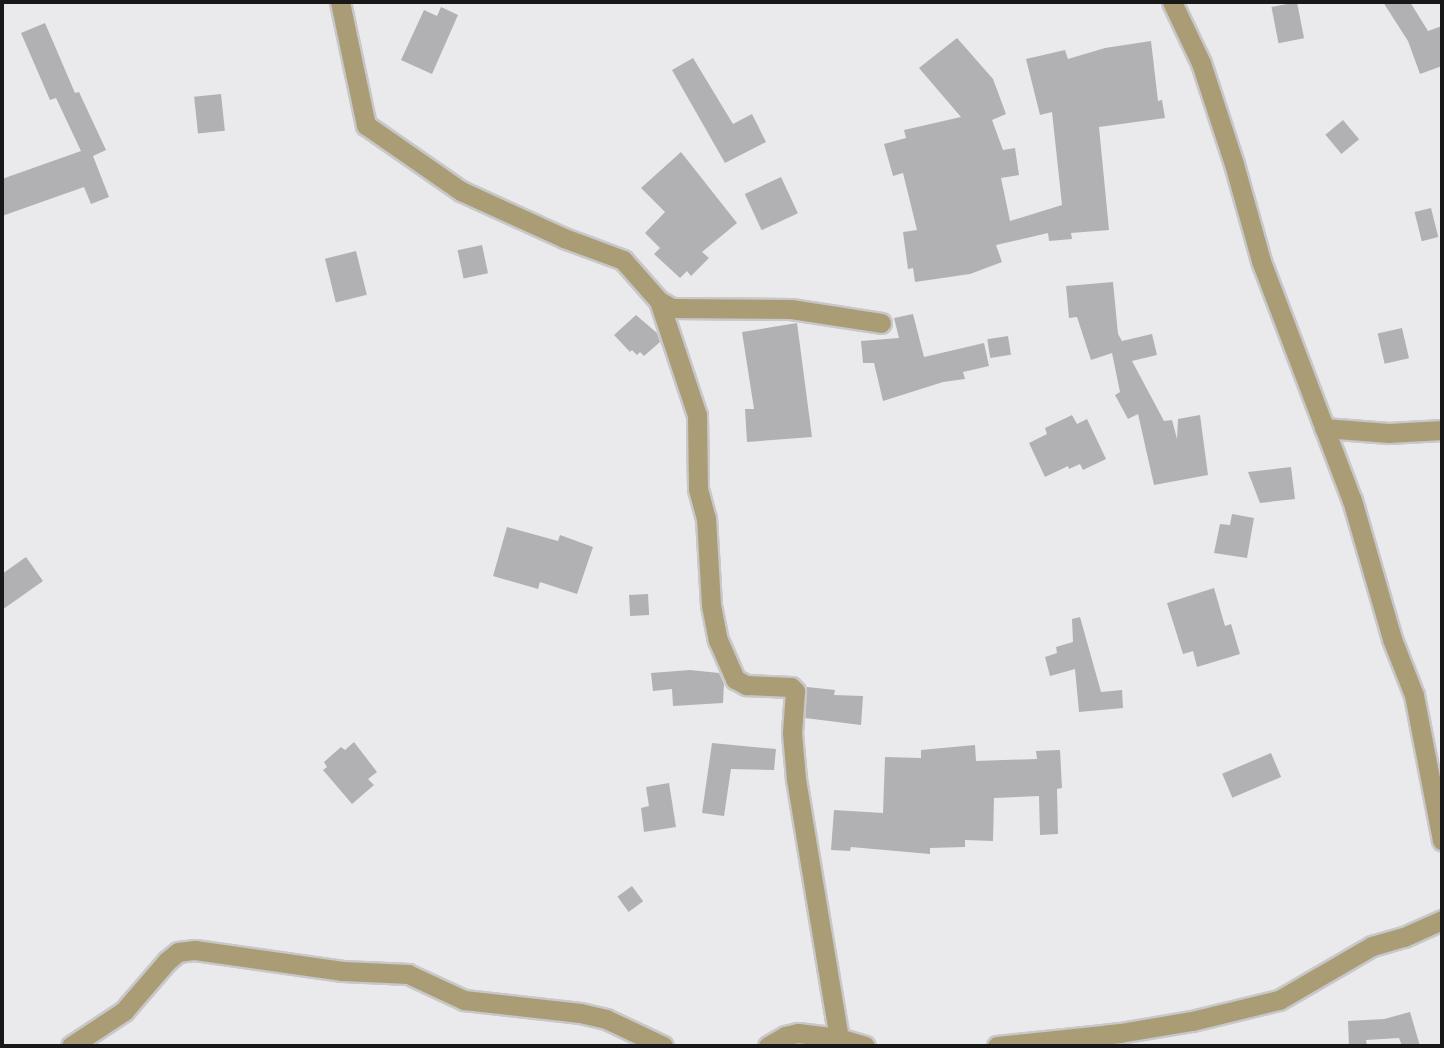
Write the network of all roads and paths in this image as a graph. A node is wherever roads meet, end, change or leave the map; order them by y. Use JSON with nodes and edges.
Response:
{"nodes":[{"id":1,"x":340,"y":2,"type":"edge"},
{"id":2,"x":1172,"y":2,"type":"edge"},
{"id":3,"x":659,"y":301,"type":"junction"},
{"id":4,"x":881,"y":323,"type":"dead end"},
{"id":5,"x":1324,"y":428,"type":"junction"},
{"id":6,"x":1442,"y":430,"type":"edge"},
{"id":7,"x":1442,"y":841,"type":"edge"},
{"id":8,"x":1442,"y":920,"type":"edge"},
{"id":9,"x":839,"y":1038,"type":"junction"},
{"id":10,"x":71,"y":1046,"type":"edge"},
{"id":11,"x":663,"y":1046,"type":"edge"},
{"id":12,"x":768,"y":1046,"type":"edge"},
{"id":13,"x":865,"y":1046,"type":"edge"},
{"id":14,"x":997,"y":1046,"type":"edge"}],
"edges":[{"from":1,"to":3,"type":"street"},
{"from":2,"to":5,"type":"street"},
{"from":3,"to":4,"type":"street"},
{"from":3,"to":9,"type":"street"},
{"from":5,"to":6,"type":"street"},
{"from":5,"to":7,"type":"street"},
{"from":8,"to":14,"type":"street"},
{"from":9,"to":12,"type":"street"},
{"from":9,"to":13,"type":"street"},
{"from":10,"to":11,"type":"street"}]}
